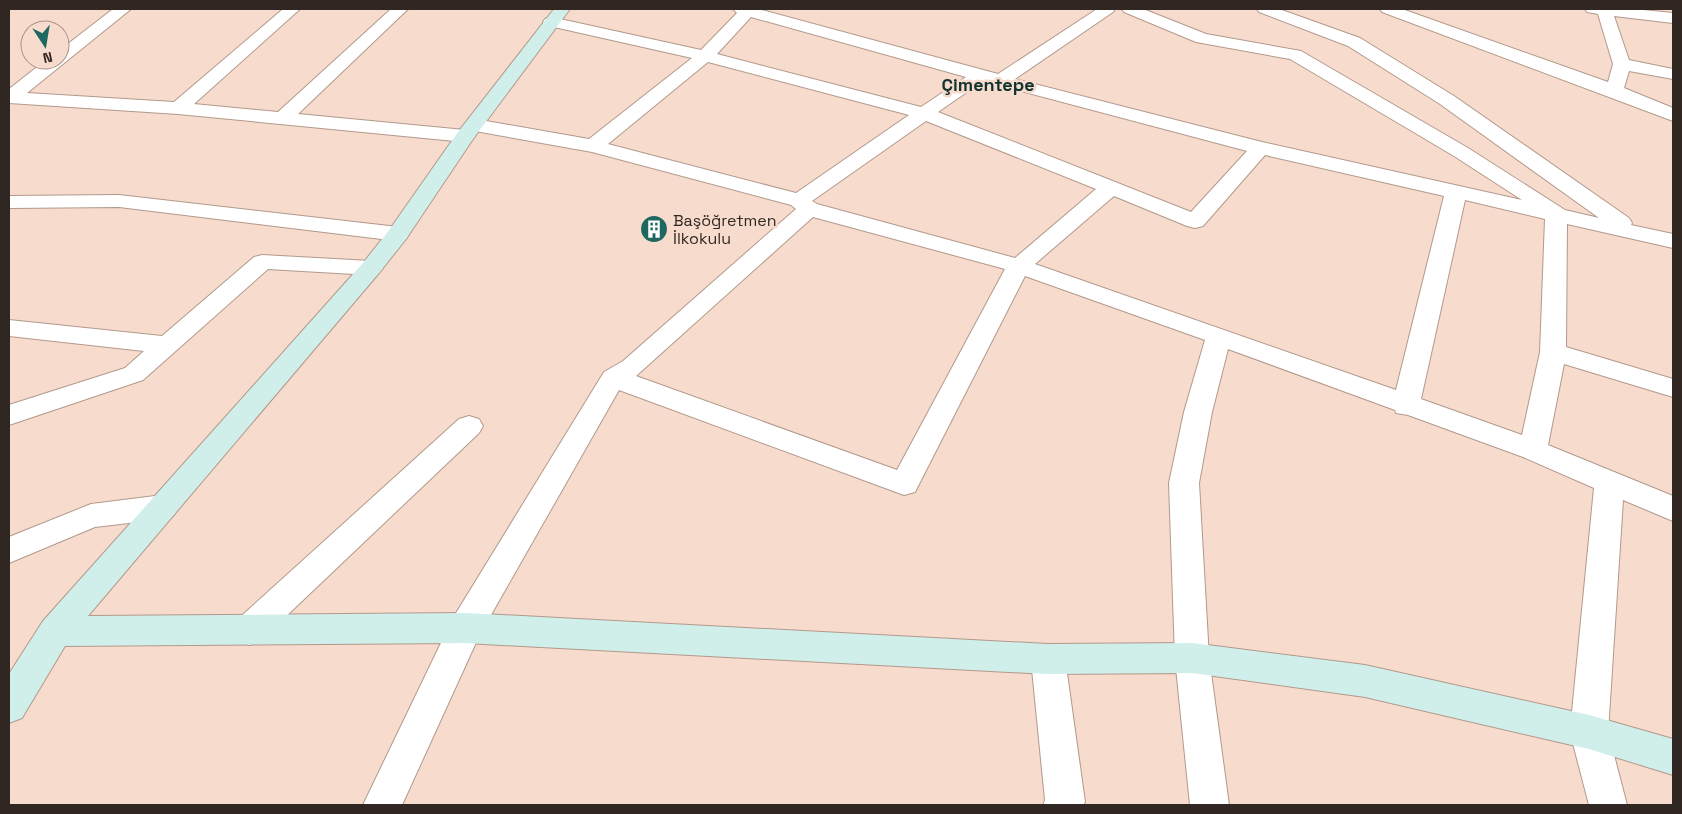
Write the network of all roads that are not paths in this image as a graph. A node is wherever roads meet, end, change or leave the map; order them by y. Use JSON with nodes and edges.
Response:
{"nodes":[{"id":1,"x":123,"y":9,"type":"edge"},
{"id":2,"x":292,"y":9,"type":"edge"},
{"id":3,"x":400,"y":9,"type":"edge"},
{"id":4,"x":1107,"y":9,"type":"edge"},
{"id":5,"x":1130,"y":9,"type":"edge"},
{"id":6,"x":1265,"y":9,"type":"edge"},
{"id":7,"x":1388,"y":9,"type":"edge"},
{"id":8,"x":1600,"y":9,"type":"edge"},
{"id":9,"x":747,"y":10,"type":"edge"},
{"id":10,"x":557,"y":15,"type":"edge"},
{"id":11,"x":1673,"y":18,"type":"edge"},
{"id":12,"x":70,"y":50,"type":"edge"},
{"id":13,"x":705,"y":56,"type":"junction"},
{"id":14,"x":1622,"y":64,"type":"junction"},
{"id":15,"x":44,"y":70,"type":"edge"},
{"id":16,"x":1673,"y":74,"type":"edge"},
{"id":17,"x":980,"y":75,"type":"junction"},
{"id":18,"x":1001,"y":80,"type":"junction"},
{"id":19,"x":1614,"y":91,"type":"junction"},
{"id":20,"x":9,"y":97,"type":"edge"},
{"id":21,"x":178,"y":108,"type":"junction"},
{"id":22,"x":923,"y":113,"type":"junction"},
{"id":23,"x":1673,"y":115,"type":"edge"},
{"id":24,"x":282,"y":119,"type":"junction"},
{"id":25,"x":470,"y":130,"type":"junction"},
{"id":26,"x":593,"y":146,"type":"junction"},
{"id":27,"x":1260,"y":148,"type":"junction"},
{"id":28,"x":1112,"y":187,"type":"junction"},
{"id":29,"x":1456,"y":191,"type":"junction"},
{"id":30,"x":9,"y":202,"type":"edge"},
{"id":31,"x":804,"y":204,"type":"junction"},
{"id":32,"x":1556,"y":213,"type":"junction"},
{"id":33,"x":1631,"y":230,"type":"junction"},
{"id":34,"x":398,"y":234,"type":"junction"},
{"id":35,"x":1673,"y":241,"type":"edge"},
{"id":36,"x":1020,"y":266,"type":"junction"},
{"id":37,"x":372,"y":268,"type":"junction"},
{"id":38,"x":9,"y":328,"type":"edge"},
{"id":39,"x":1219,"y":336,"type":"junction"},
{"id":40,"x":167,"y":345,"type":"junction"},
{"id":41,"x":1554,"y":352,"type":"junction"},
{"id":42,"x":613,"y":378,"type":"junction"},
{"id":43,"x":1673,"y":388,"type":"edge"},
{"id":44,"x":1406,"y":406,"type":"junction"},
{"id":45,"x":9,"y":415,"type":"edge"},
{"id":46,"x":468,"y":426,"type":"dead end"},
{"id":47,"x":1533,"y":450,"type":"junction"},
{"id":48,"x":1609,"y":482,"type":"junction"},
{"id":49,"x":163,"y":507,"type":"junction"},
{"id":50,"x":1673,"y":509,"type":"edge"},
{"id":51,"x":9,"y":550,"type":"edge"},
{"id":52,"x":465,"y":628,"type":"junction"},
{"id":53,"x":249,"y":630,"type":"junction"},
{"id":54,"x":55,"y":631,"type":"junction"},
{"id":55,"x":1192,"y":658,"type":"junction"},
{"id":56,"x":1048,"y":659,"type":"junction"},
{"id":57,"x":9,"y":706,"type":"edge"},
{"id":58,"x":1589,"y":732,"type":"junction"},
{"id":59,"x":1673,"y":757,"type":"edge"},
{"id":60,"x":382,"y":805,"type":"edge"},
{"id":61,"x":1063,"y":805,"type":"edge"},
{"id":62,"x":1209,"y":805,"type":"edge"},
{"id":63,"x":1608,"y":805,"type":"edge"}],
"edges":[{"from":1,"to":12,"type":"street"},
{"from":2,"to":21,"type":"street"},
{"from":3,"to":24,"type":"street"},
{"from":4,"to":18,"type":"street"},
{"from":5,"to":32,"type":"street"},
{"from":6,"to":33,"type":"street"},
{"from":7,"to":19,"type":"street"},
{"from":8,"to":11,"type":"street"},
{"from":8,"to":14,"type":"street"},
{"from":9,"to":13,"type":"street"},
{"from":9,"to":17,"type":"street"},
{"from":10,"to":13,"type":"street"},
{"from":10,"to":25,"type":"street"},
{"from":13,"to":22,"type":"street"},
{"from":13,"to":26,"type":"street"},
{"from":14,"to":16,"type":"street"},
{"from":14,"to":19,"type":"street"},
{"from":15,"to":20,"type":"street"},
{"from":17,"to":18,"type":"street"},
{"from":17,"to":22,"type":"street"},
{"from":18,"to":27,"type":"street"},
{"from":19,"to":23,"type":"street"},
{"from":20,"to":21,"type":"street"},
{"from":21,"to":24,"type":"street"},
{"from":22,"to":28,"type":"street"},
{"from":22,"to":31,"type":"street"},
{"from":24,"to":25,"type":"street"},
{"from":25,"to":26,"type":"street"},
{"from":25,"to":34,"type":"street"},
{"from":26,"to":31,"type":"street"},
{"from":27,"to":28,"type":"street"},
{"from":27,"to":29,"type":"street"},
{"from":28,"to":36,"type":"street"},
{"from":29,"to":32,"type":"street"},
{"from":29,"to":44,"type":"street"},
{"from":30,"to":34,"type":"street"},
{"from":31,"to":36,"type":"street"},
{"from":31,"to":42,"type":"street"},
{"from":32,"to":33,"type":"street"},
{"from":32,"to":41,"type":"street"},
{"from":33,"to":35,"type":"street"},
{"from":34,"to":37,"type":"street"},
{"from":36,"to":39,"type":"street"},
{"from":36,"to":42,"type":"street"},
{"from":37,"to":40,"type":"street"},
{"from":37,"to":49,"type":"street"},
{"from":38,"to":40,"type":"street"},
{"from":39,"to":44,"type":"street"},
{"from":39,"to":55,"type":"street"},
{"from":40,"to":45,"type":"street"},
{"from":41,"to":43,"type":"street"},
{"from":41,"to":47,"type":"street"},
{"from":42,"to":52,"type":"street"},
{"from":44,"to":47,"type":"street"},
{"from":46,"to":53,"type":"street"},
{"from":47,"to":48,"type":"street"},
{"from":48,"to":50,"type":"street"},
{"from":48,"to":58,"type":"street"},
{"from":49,"to":51,"type":"street"},
{"from":49,"to":54,"type":"street"},
{"from":52,"to":53,"type":"street"},
{"from":52,"to":56,"type":"street"},
{"from":52,"to":60,"type":"street"},
{"from":53,"to":54,"type":"street"},
{"from":54,"to":57,"type":"street"},
{"from":55,"to":56,"type":"street"},
{"from":55,"to":58,"type":"street"},
{"from":55,"to":62,"type":"street"},
{"from":56,"to":61,"type":"street"},
{"from":58,"to":59,"type":"street"},
{"from":58,"to":63,"type":"street"}]}
